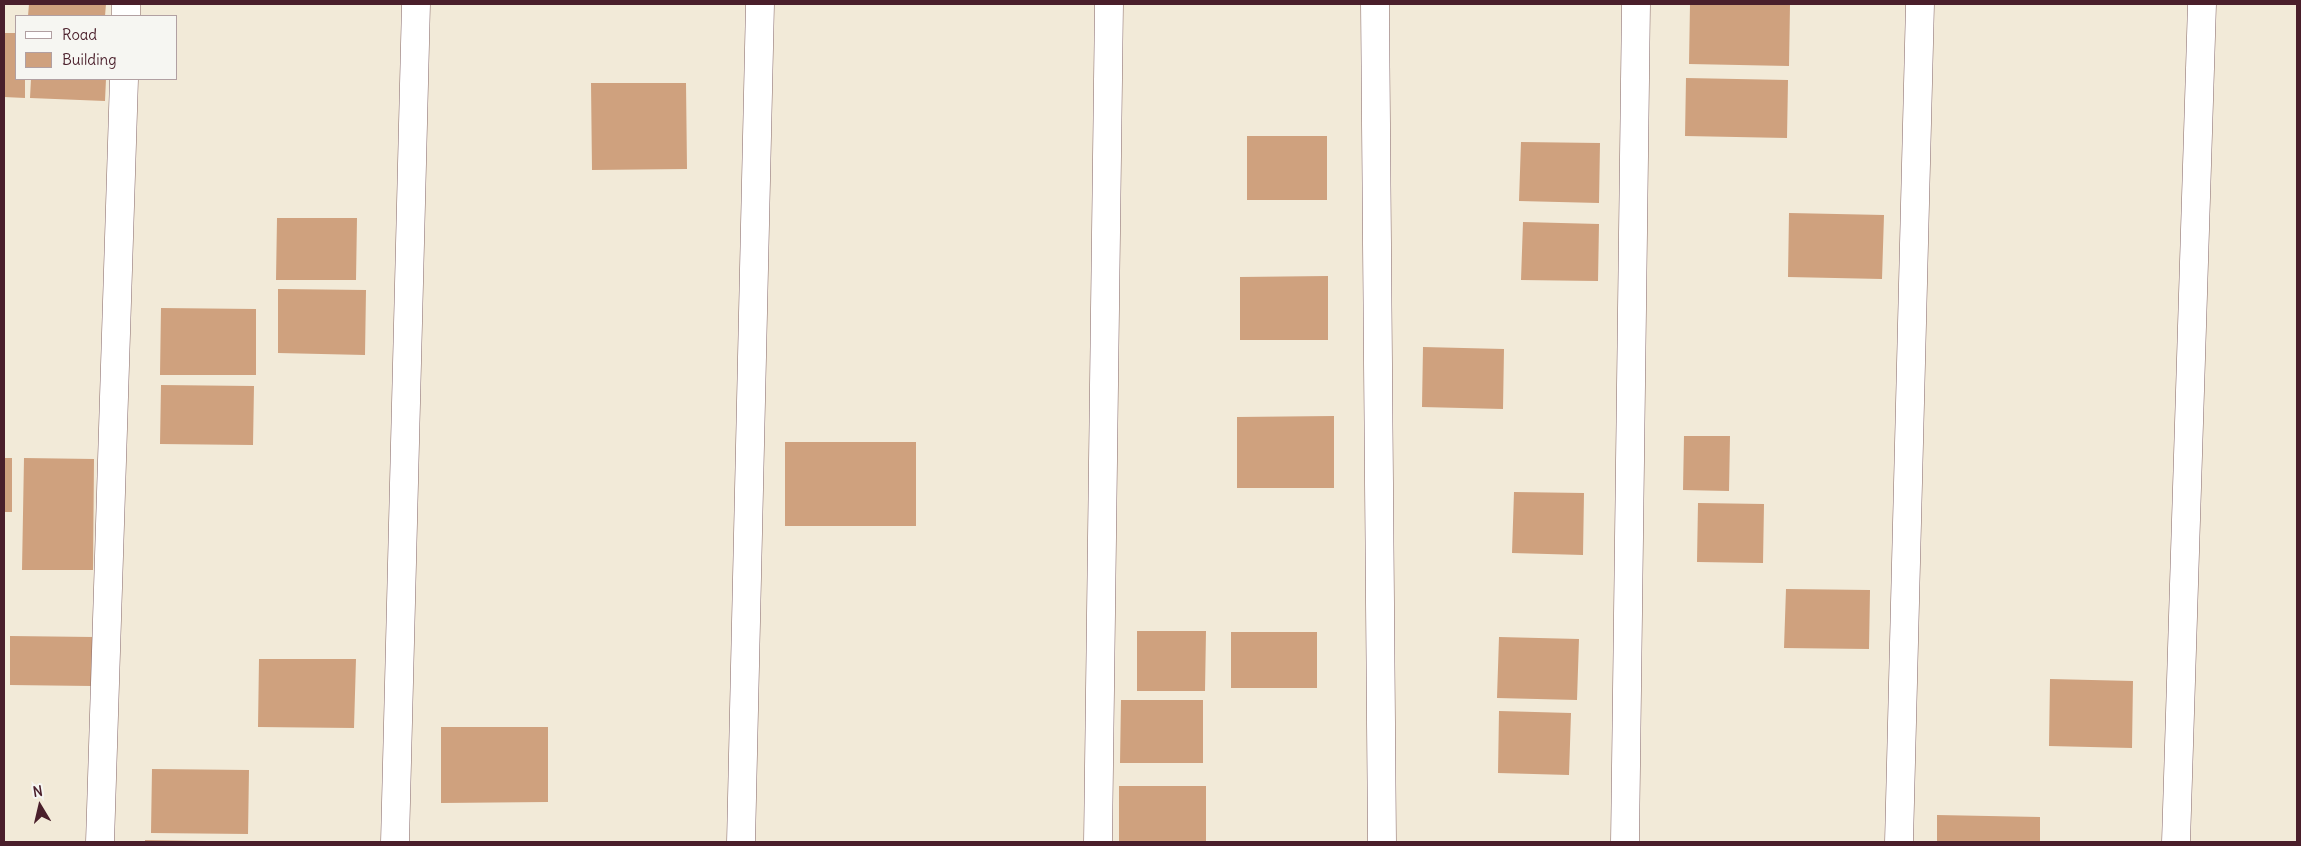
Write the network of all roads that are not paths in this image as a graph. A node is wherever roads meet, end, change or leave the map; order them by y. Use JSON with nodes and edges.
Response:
{"nodes":[{"id":1,"x":416,"y":4,"type":"edge"},
{"id":2,"x":760,"y":4,"type":"edge"},
{"id":3,"x":1110,"y":4,"type":"edge"},
{"id":4,"x":1376,"y":4,"type":"edge"},
{"id":5,"x":1636,"y":4,"type":"edge"},
{"id":6,"x":1920,"y":4,"type":"edge"},
{"id":7,"x":2202,"y":4,"type":"edge"},
{"id":8,"x":124,"y":80,"type":"edge"},
{"id":9,"x":100,"y":842,"type":"edge"},
{"id":10,"x":394,"y":842,"type":"edge"},
{"id":11,"x":741,"y":842,"type":"edge"},
{"id":12,"x":1098,"y":842,"type":"edge"},
{"id":13,"x":1382,"y":842,"type":"edge"},
{"id":14,"x":1625,"y":842,"type":"edge"},
{"id":15,"x":1899,"y":842,"type":"edge"},
{"id":16,"x":2176,"y":842,"type":"edge"}],
"edges":[{"from":1,"to":10,"type":"street"},
{"from":2,"to":11,"type":"street"},
{"from":3,"to":12,"type":"street"},
{"from":4,"to":13,"type":"street"},
{"from":5,"to":14,"type":"street"},
{"from":6,"to":15,"type":"street"},
{"from":7,"to":16,"type":"street"},
{"from":8,"to":9,"type":"street"}]}
